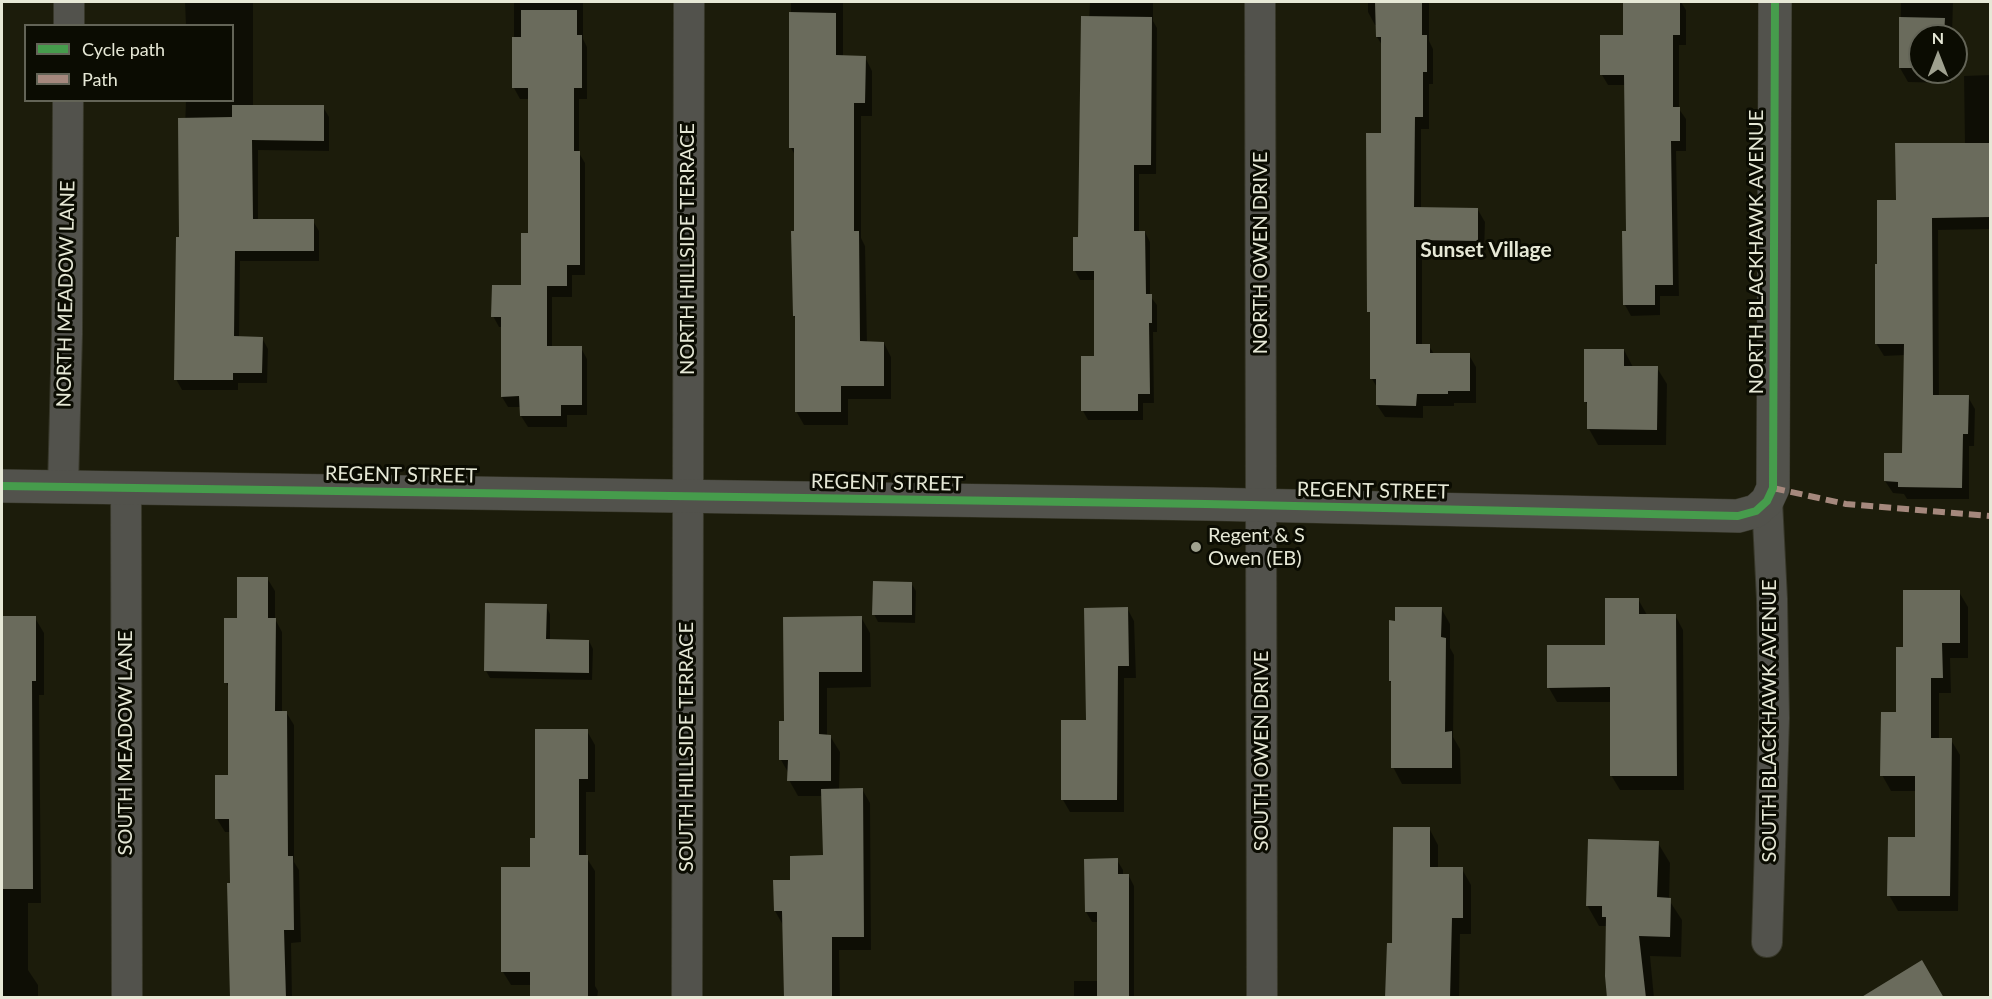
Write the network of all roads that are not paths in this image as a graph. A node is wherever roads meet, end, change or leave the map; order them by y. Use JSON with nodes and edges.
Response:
{"nodes":[{"id":1,"x":69,"y":2,"type":"edge"},
{"id":2,"x":689,"y":2,"type":"edge"},
{"id":3,"x":1260,"y":2,"type":"edge"},
{"id":4,"x":1775,"y":2,"type":"edge"},
{"id":5,"x":69,"y":24,"type":"edge"},
{"id":6,"x":68,"y":102,"type":"edge"},
{"id":7,"x":2,"y":486,"type":"edge"},
{"id":8,"x":63,"y":487,"type":"junction"},
{"id":9,"x":126,"y":488,"type":"junction"},
{"id":10,"x":687,"y":497,"type":"junction"},
{"id":11,"x":1767,"y":501,"type":"junction"},
{"id":12,"x":1262,"y":506,"type":"junction"},
{"id":13,"x":1767,"y":942,"type":"dead end"},
{"id":14,"x":127,"y":998,"type":"edge"},
{"id":15,"x":687,"y":998,"type":"edge"},
{"id":16,"x":1262,"y":998,"type":"edge"}],
"edges":[{"from":1,"to":5,"type":"street"},
{"from":2,"to":10,"type":"street","name":"NORTH HILLSIDE TERRACE"},
{"from":3,"to":12,"type":"street","name":"NORTH OWEN DRIVE"},
{"from":4,"to":11,"type":"street","name":"NORTH BLACKHAWK AVENUE"},
{"from":6,"to":8,"type":"street","name":"NORTH MEADOW LANE"},
{"from":7,"to":8,"type":"street","name":"REGENT STREET"},
{"from":8,"to":9,"type":"street","name":"REGENT STREET"},
{"from":9,"to":10,"type":"street","name":"REGENT STREET"},
{"from":9,"to":14,"type":"street","name":"SOUTH MEADOW LANE"},
{"from":10,"to":12,"type":"street","name":"REGENT STREET"},
{"from":10,"to":15,"type":"street","name":"SOUTH HILLSIDE TERRACE"},
{"from":11,"to":12,"type":"street","name":"REGENT STREET"},
{"from":11,"to":13,"type":"street","name":"SOUTH BLACKHAWK AVENUE"},
{"from":12,"to":16,"type":"street","name":"SOUTH OWEN DRIVE"}]}
